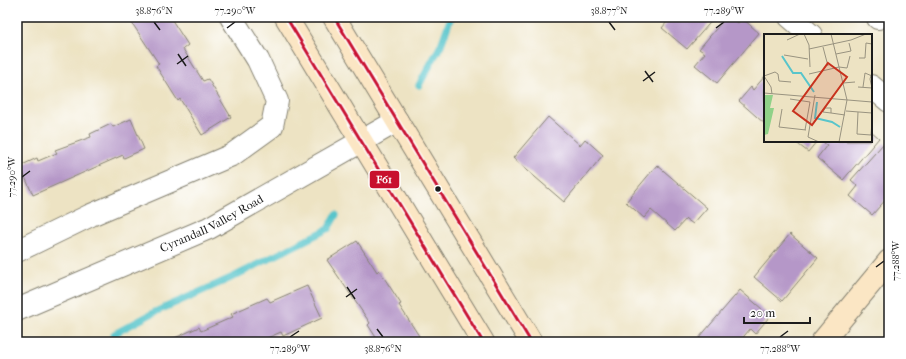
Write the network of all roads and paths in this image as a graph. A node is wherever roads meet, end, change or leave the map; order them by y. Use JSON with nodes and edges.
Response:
{"nodes":[{"id":1,"x":231,"y":17,"type":"edge"},
{"id":2,"x":286,"y":17,"type":"edge"},
{"id":3,"x":334,"y":17,"type":"edge"},
{"id":4,"x":790,"y":17,"type":"edge"},
{"id":5,"x":810,"y":34,"type":"edge"},
{"id":6,"x":872,"y":87,"type":"edge"},
{"id":7,"x":889,"y":101,"type":"edge"},
{"id":8,"x":397,"y":121,"type":"junction"},
{"id":9,"x":362,"y":141,"type":"junction"},
{"id":10,"x":17,"y":251,"type":"edge"},
{"id":11,"x":889,"y":260,"type":"edge"},
{"id":12,"x":17,"y":310,"type":"edge"},
{"id":13,"x":483,"y":342,"type":"edge"},
{"id":14,"x":531,"y":342,"type":"edge"},
{"id":15,"x":822,"y":342,"type":"edge"}],
"edges":[{"from":1,"to":10,"type":"street"},
{"from":2,"to":9,"type":"main road"},
{"from":3,"to":8,"type":"main road"},
{"from":4,"to":5,"type":"street"},
{"from":6,"to":7,"type":"street"},
{"from":8,"to":9,"type":"street","name":"Cyrandall Valley Road"},
{"from":8,"to":14,"type":"main road"},
{"from":9,"to":12,"type":"street","name":"Cyrandall Valley Road"},
{"from":9,"to":13,"type":"main road"},
{"from":11,"to":15,"type":"main road"}]}
